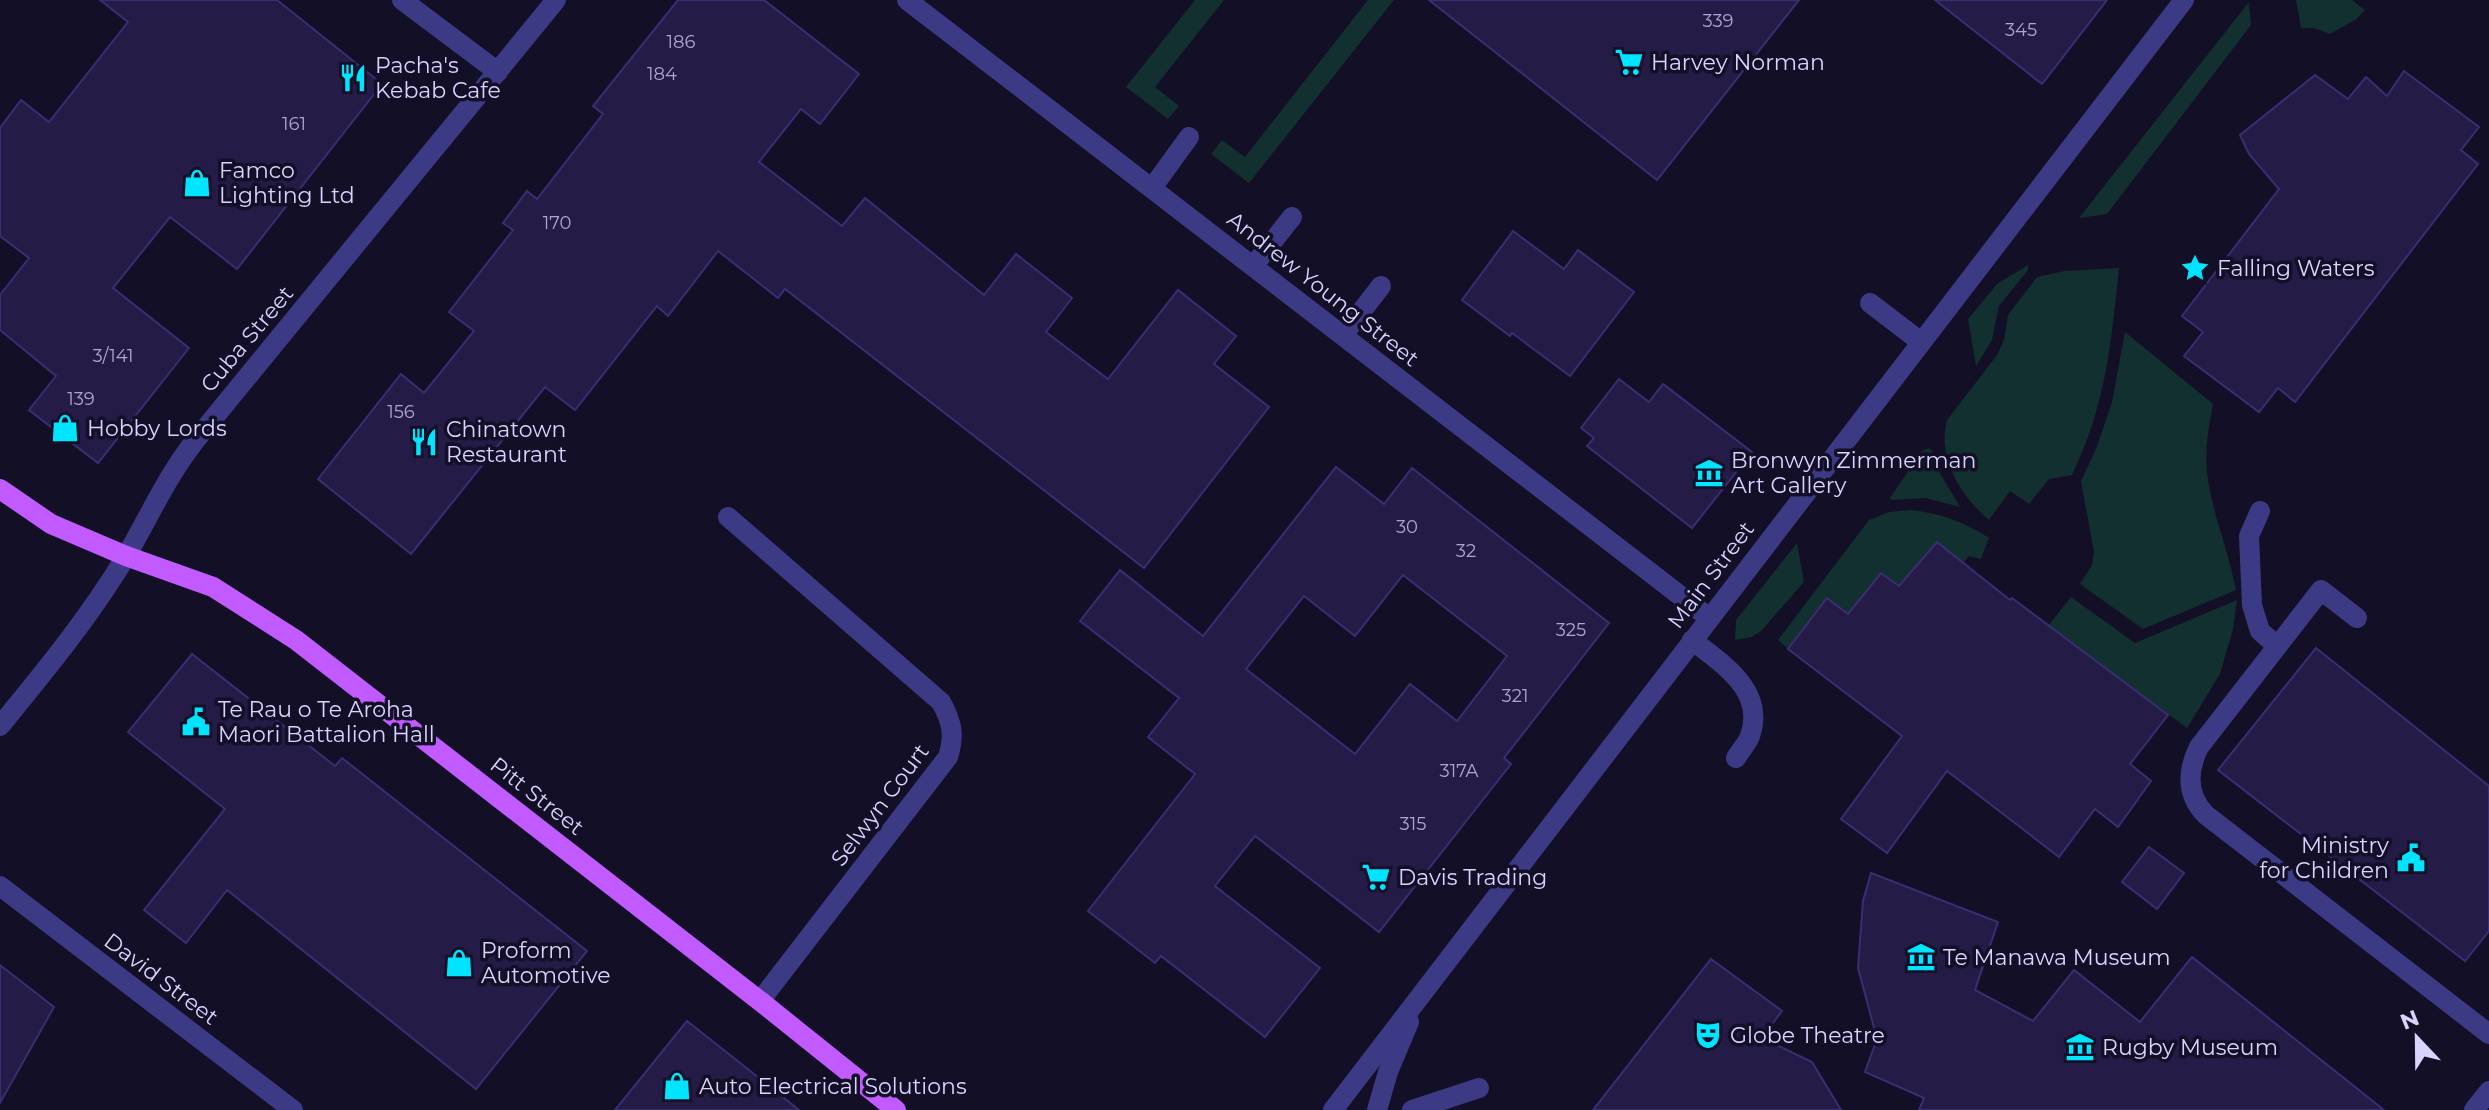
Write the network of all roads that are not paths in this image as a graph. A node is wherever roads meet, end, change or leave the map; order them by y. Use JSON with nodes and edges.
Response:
{"nodes":[{"id":1,"x":402,"y":0,"type":"edge"},
{"id":2,"x":556,"y":0,"type":"edge"},
{"id":3,"x":907,"y":0,"type":"edge"},
{"id":4,"x":2184,"y":0,"type":"edge"},
{"id":5,"x":498,"y":72,"type":"junction"},
{"id":6,"x":1189,"y":137,"type":"dead end"},
{"id":7,"x":1152,"y":188,"type":"junction"},
{"id":8,"x":1292,"y":217,"type":"dead end"},
{"id":9,"x":1254,"y":265,"type":"junction"},
{"id":10,"x":1381,"y":286,"type":"dead end"},
{"id":11,"x":1870,"y":303,"type":"dead end"},
{"id":12,"x":1343,"y":335,"type":"junction"},
{"id":13,"x":1921,"y":342,"type":"junction"},
{"id":14,"x":0,"y":489,"type":"edge"},
{"id":15,"x":2260,"y":511,"type":"dead end"},
{"id":16,"x":728,"y":517,"type":"dead end"},
{"id":17,"x":126,"y":556,"type":"junction"},
{"id":18,"x":1708,"y":617,"type":"junction"},
{"id":19,"x":2357,"y":618,"type":"dead end"},
{"id":20,"x":1692,"y":640,"type":"junction"},
{"id":21,"x":2277,"y":646,"type":"junction"},
{"id":22,"x":0,"y":726,"type":"edge"},
{"id":23,"x":1736,"y":758,"type":"dead end"},
{"id":24,"x":0,"y":886,"type":"edge"},
{"id":25,"x":1424,"y":988,"type":"junction"},
{"id":26,"x":760,"y":1001,"type":"junction"},
{"id":27,"x":2489,"y":1034,"type":"edge"},
{"id":28,"x":1479,"y":1088,"type":"dead end"},
{"id":29,"x":2489,"y":1091,"type":"edge"},
{"id":30,"x":293,"y":1110,"type":"edge"},
{"id":31,"x":896,"y":1110,"type":"edge"},
{"id":32,"x":1333,"y":1110,"type":"edge"},
{"id":33,"x":1377,"y":1110,"type":"edge"},
{"id":34,"x":1412,"y":1110,"type":"edge"},
{"id":35,"x":2474,"y":1110,"type":"edge"}],
"edges":[{"from":1,"to":5,"type":"street"},
{"from":2,"to":5,"type":"street","name":"Cuba Street"},
{"from":3,"to":7,"type":"street","name":"Andrew Young Street"},
{"from":4,"to":13,"type":"street","name":"Main Street"},
{"from":5,"to":17,"type":"street","name":"Cuba Street"},
{"from":6,"to":7,"type":"street"},
{"from":7,"to":9,"type":"street","name":"Andrew Young Street"},
{"from":8,"to":9,"type":"street"},
{"from":9,"to":12,"type":"street","name":"Andrew Young Street"},
{"from":10,"to":12,"type":"street"},
{"from":11,"to":13,"type":"street"},
{"from":12,"to":18,"type":"street","name":"Andrew Young Street"},
{"from":13,"to":18,"type":"street","name":"Main Street"},
{"from":14,"to":17,"type":"main road","name":"Pitt Street"},
{"from":15,"to":21,"type":"street"},
{"from":16,"to":26,"type":"street","name":"Selwyn Court"},
{"from":17,"to":22,"type":"street","name":"Cuba Street"},
{"from":17,"to":26,"type":"main road","name":"Pitt Street"},
{"from":18,"to":20,"type":"street","name":"Main Street"},
{"from":19,"to":21,"type":"street"},
{"from":20,"to":23,"type":"street"},
{"from":20,"to":25,"type":"street","name":"Main Street"},
{"from":21,"to":27,"type":"street"},
{"from":24,"to":30,"type":"street","name":"David Street"},
{"from":25,"to":32,"type":"street","name":"Main Street"},
{"from":25,"to":33,"type":"street","name":"Main Street"},
{"from":26,"to":31,"type":"main road","name":"Pitt Street"},
{"from":28,"to":34,"type":"street"},
{"from":29,"to":35,"type":"street"}]}
